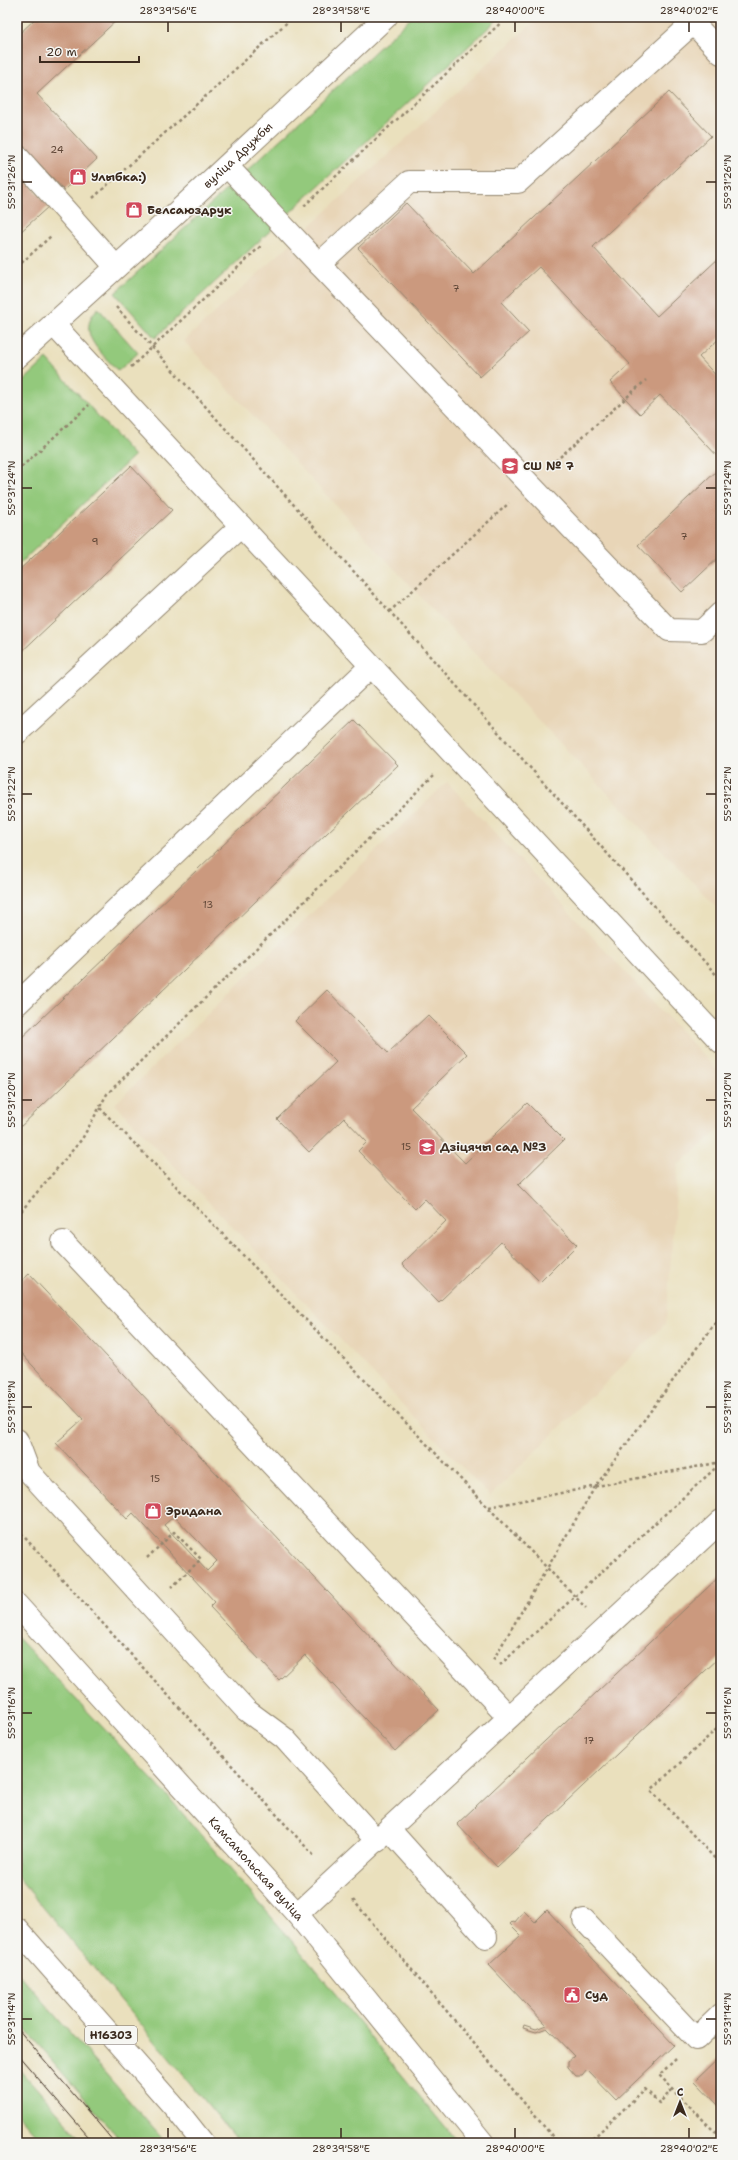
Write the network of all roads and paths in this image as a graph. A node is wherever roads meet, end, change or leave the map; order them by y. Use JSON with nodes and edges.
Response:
{"nodes":[{"id":1,"x":293,"y":17,"type":"edge"},
{"id":2,"x":386,"y":17,"type":"edge"},
{"id":3,"x":690,"y":20,"type":"edge"},
{"id":4,"x":721,"y":53,"type":"edge"},
{"id":5,"x":17,"y":156,"type":"edge"},
{"id":6,"x":227,"y":166,"type":"junction"},
{"id":7,"x":72,"y":218,"type":"junction"},
{"id":8,"x":319,"y":264,"type":"junction"},
{"id":9,"x":17,"y":267,"type":"edge"},
{"id":10,"x":116,"y":267,"type":"junction"},
{"id":11,"x":116,"y":306,"type":"dead end"},
{"id":12,"x":53,"y":324,"type":"junction"},
{"id":13,"x":17,"y":357,"type":"edge"},
{"id":14,"x":646,"y":380,"type":"dead end"},
{"id":15,"x":530,"y":484,"type":"junction"},
{"id":16,"x":241,"y":526,"type":"junction"},
{"id":17,"x":389,"y":612,"type":"junction"},
{"id":18,"x":721,"y":613,"type":"edge"},
{"id":19,"x":371,"y":666,"type":"junction"},
{"id":20,"x":17,"y":733,"type":"edge"},
{"id":21,"x":454,"y":755,"type":"junction"},
{"id":22,"x":721,"y":980,"type":"edge"},
{"id":23,"x":17,"y":1004,"type":"edge"},
{"id":24,"x":721,"y":1042,"type":"edge"},
{"id":25,"x":100,"y":1108,"type":"junction"},
{"id":26,"x":17,"y":1216,"type":"edge"},
{"id":27,"x":63,"y":1242,"type":"dead end"},
{"id":28,"x":721,"y":1311,"type":"edge"},
{"id":29,"x":17,"y":1440,"type":"edge"},
{"id":30,"x":721,"y":1463,"type":"edge"},
{"id":31,"x":595,"y":1487,"type":"junction"},
{"id":32,"x":489,"y":1507,"type":"junction"},
{"id":33,"x":721,"y":1521,"type":"edge"},
{"id":34,"x":17,"y":1529,"type":"edge"},
{"id":35,"x":161,"y":1545,"type":"dead end"},
{"id":36,"x":547,"y":1568,"type":"junction"},
{"id":37,"x":187,"y":1572,"type":"dead end"},
{"id":38,"x":576,"y":1597,"type":"junction"},
{"id":39,"x":17,"y":1605,"type":"edge"},
{"id":40,"x":606,"y":1628,"type":"junction"},
{"id":41,"x":478,"y":1686,"type":"junction"},
{"id":42,"x":509,"y":1717,"type":"junction"},
{"id":43,"x":721,"y":1725,"type":"edge"},
{"id":44,"x":383,"y":1835,"type":"junction"},
{"id":45,"x":721,"y":1865,"type":"edge"},
{"id":46,"x":335,"y":1879,"type":"junction"},
{"id":47,"x":297,"y":1914,"type":"junction"},
{"id":48,"x":584,"y":1920,"type":"dead end"},
{"id":49,"x":17,"y":1929,"type":"edge"},
{"id":50,"x":486,"y":1937,"type":"dead end"},
{"id":51,"x":721,"y":2015,"type":"edge"},
{"id":52,"x":696,"y":2039,"type":"junction"},
{"id":53,"x":673,"y":2089,"type":"junction"},
{"id":54,"x":721,"y":2138,"type":"edge"},
{"id":55,"x":203,"y":2143,"type":"edge"},
{"id":56,"x":483,"y":2143,"type":"edge"},
{"id":57,"x":558,"y":2143,"type":"edge"},
{"id":58,"x":588,"y":2143,"type":"edge"}],
"edges":[{"from":1,"to":7,"type":"path"},
{"from":2,"to":6,"type":"street","name":"вуліца Дружбы"},
{"from":3,"to":4,"type":"street"},
{"from":3,"to":8,"type":"street"},
{"from":5,"to":7,"type":"street"},
{"from":6,"to":8,"type":"street"},
{"from":6,"to":10,"type":"street","name":"вуліца Дружбы"},
{"from":7,"to":9,"type":"path"},
{"from":7,"to":10,"type":"street"},
{"from":8,"to":15,"type":"street"},
{"from":10,"to":12,"type":"street","name":"вуліца Дружбы"},
{"from":11,"to":17,"type":"path"},
{"from":12,"to":13,"type":"street","name":"вуліца Дружбы"},
{"from":12,"to":16,"type":"street"},
{"from":14,"to":15,"type":"path"},
{"from":15,"to":17,"type":"path"},
{"from":15,"to":18,"type":"street"},
{"from":16,"to":19,"type":"street"},
{"from":16,"to":20,"type":"street"},
{"from":17,"to":22,"type":"path"},
{"from":19,"to":21,"type":"street"},
{"from":19,"to":23,"type":"street"},
{"from":21,"to":24,"type":"street"},
{"from":21,"to":25,"type":"path"},
{"from":25,"to":26,"type":"path"},
{"from":25,"to":32,"type":"path"},
{"from":27,"to":41,"type":"street"},
{"from":28,"to":31,"type":"path"},
{"from":29,"to":44,"type":"street"},
{"from":30,"to":31,"type":"path"},
{"from":30,"to":38,"type":"path"},
{"from":31,"to":32,"type":"path"},
{"from":31,"to":36,"type":"path"},
{"from":32,"to":36,"type":"path"},
{"from":33,"to":40,"type":"street"},
{"from":34,"to":46,"type":"path"},
{"from":35,"to":37,"type":"path"},
{"from":36,"to":38,"type":"path"},
{"from":36,"to":41,"type":"path"},
{"from":38,"to":40,"type":"path"},
{"from":38,"to":41,"type":"path"},
{"from":39,"to":47,"type":"street","name":"Камсамольская вуліца"},
{"from":40,"to":42,"type":"street"},
{"from":41,"to":42,"type":"street"},
{"from":42,"to":44,"type":"street"},
{"from":43,"to":45,"type":"path"},
{"from":44,"to":46,"type":"street"},
{"from":44,"to":50,"type":"street"},
{"from":46,"to":47,"type":"street"},
{"from":46,"to":57,"type":"path"},
{"from":47,"to":56,"type":"street","name":"Камсамольская вуліца"},
{"from":48,"to":52,"type":"street"},
{"from":49,"to":55,"type":"street","number":"Н16303"},
{"from":51,"to":52,"type":"street"},
{"from":52,"to":53,"type":"path"},
{"from":53,"to":54,"type":"path"},
{"from":53,"to":58,"type":"path"}]}
